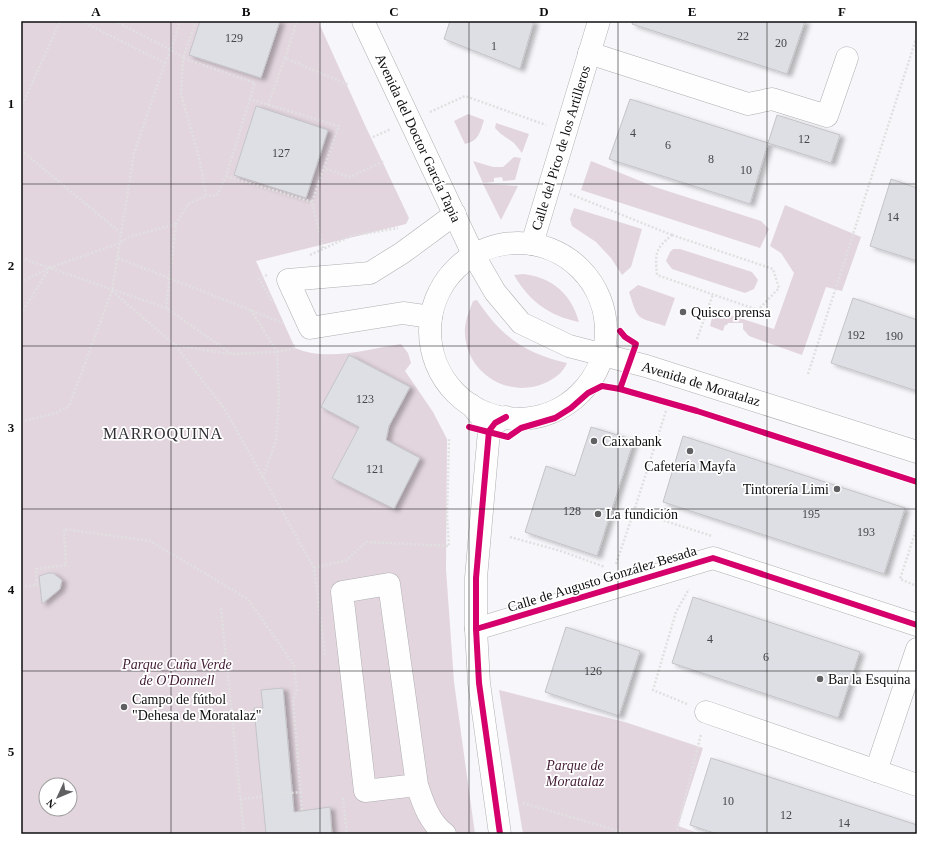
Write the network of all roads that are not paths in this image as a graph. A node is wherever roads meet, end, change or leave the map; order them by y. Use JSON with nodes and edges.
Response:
{"nodes":[{"id":1,"x":363,"y":21,"type":"edge"},
{"id":2,"x":599,"y":21,"type":"edge"},
{"id":3,"x":589,"y":53,"type":"junction"},
{"id":4,"x":847,"y":58,"type":"dead end"},
{"id":5,"x":455,"y":214,"type":"junction"},
{"id":6,"x":532,"y":244,"type":"junction"},
{"id":7,"x":473,"y":254,"type":"junction"},
{"id":8,"x":431,"y":317,"type":"junction"},
{"id":9,"x":603,"y":354,"type":"junction"},
{"id":10,"x":471,"y":405,"type":"junction"},
{"id":11,"x":506,"y":417,"type":"junction"},
{"id":12,"x":489,"y":431,"type":"junction"},
{"id":13,"x":917,"y":452,"type":"edge"},
{"id":14,"x":917,"y":625,"type":"edge"},
{"id":15,"x":476,"y":629,"type":"junction"},
{"id":16,"x":917,"y":649,"type":"edge"},
{"id":17,"x":706,"y":712,"type":"road end"},
{"id":18,"x":876,"y":771,"type":"junction"},
{"id":19,"x":417,"y":784,"type":"junction"},
{"id":20,"x":917,"y":785,"type":"edge"},
{"id":21,"x":445,"y":834,"type":"edge"},
{"id":22,"x":500,"y":834,"type":"edge"}],
"edges":[{"from":1,"to":5,"type":"street","name":"Avenida del Doctor García Tapia"},
{"from":2,"to":3,"type":"street","name":"Calle del Pico de los Artilleros"},
{"from":3,"to":4,"type":"street","name":"Calle del Pico de los Artilleros"},
{"from":3,"to":6,"type":"street","name":"Calle del Pico de los Artilleros"},
{"from":5,"to":7,"type":"street","name":"Avenida del Doctor García Tapia"},
{"from":5,"to":8,"type":"street"},
{"from":6,"to":7,"type":"street"},
{"from":6,"to":9,"type":"street"},
{"from":7,"to":8,"type":"street"},
{"from":7,"to":9,"type":"street","name":"Avenida de Moratalaz"},
{"from":8,"to":10,"type":"street"},
{"from":9,"to":11,"type":"street"},
{"from":9,"to":13,"type":"street","name":"Avenida de Moratalaz"},
{"from":10,"to":11,"type":"street"},
{"from":10,"to":12,"type":"street"},
{"from":11,"to":12,"type":"street"},
{"from":12,"to":15,"type":"street"},
{"from":14,"to":15,"type":"street","name":"Calle de Augusto González Besada"},
{"from":15,"to":22,"type":"street"},
{"from":16,"to":18,"type":"street"},
{"from":17,"to":18,"type":"street"},
{"from":18,"to":20,"type":"street"},
{"from":19,"to":19,"type":"street"},
{"from":19,"to":21,"type":"street"}]}
